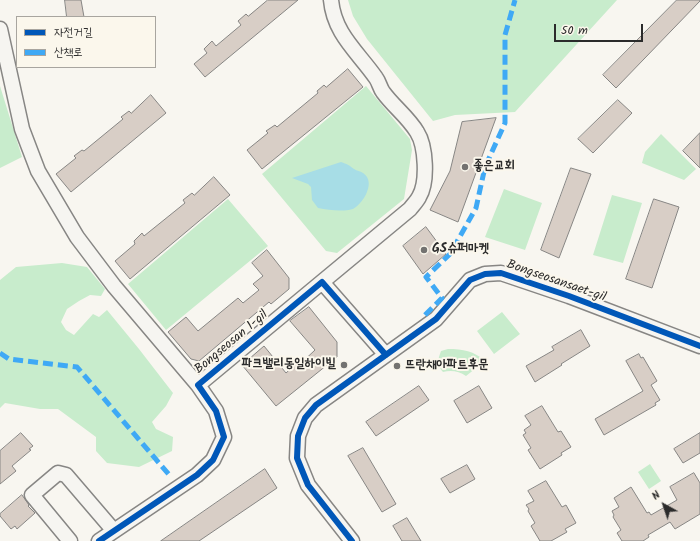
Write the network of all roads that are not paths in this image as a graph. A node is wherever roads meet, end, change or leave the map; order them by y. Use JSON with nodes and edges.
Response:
{"nodes":[{"id":1,"x":331,"y":0,"type":"edge"},
{"id":2,"x":0,"y":29,"type":"edge"},
{"id":3,"x":322,"y":282,"type":"junction"},
{"id":4,"x":700,"y":346,"type":"edge"},
{"id":5,"x":386,"y":355,"type":"junction"},
{"id":6,"x":198,"y":385,"type":"junction"},
{"id":7,"x":114,"y":531,"type":"junction"},
{"id":8,"x":70,"y":541,"type":"edge"},
{"id":9,"x":99,"y":541,"type":"edge"},
{"id":10,"x":352,"y":541,"type":"edge"}],
"edges":[{"from":1,"to":3,"type":"street","name":"Bongseosan 1-gil"},
{"from":2,"to":6,"type":"street"},
{"from":3,"to":5,"type":"street"},
{"from":3,"to":6,"type":"street","name":"Bongseosan 1-gil"},
{"from":4,"to":5,"type":"street","name":"Bongseosansaet-gil"},
{"from":5,"to":10,"type":"street","name":"Bongseosansaet-gil"},
{"from":6,"to":7,"type":"street","name":"Bongseosan 1-gil"},
{"from":7,"to":8,"type":"street"},
{"from":7,"to":9,"type":"street","name":"Bongseosan 1-gil"}]}
